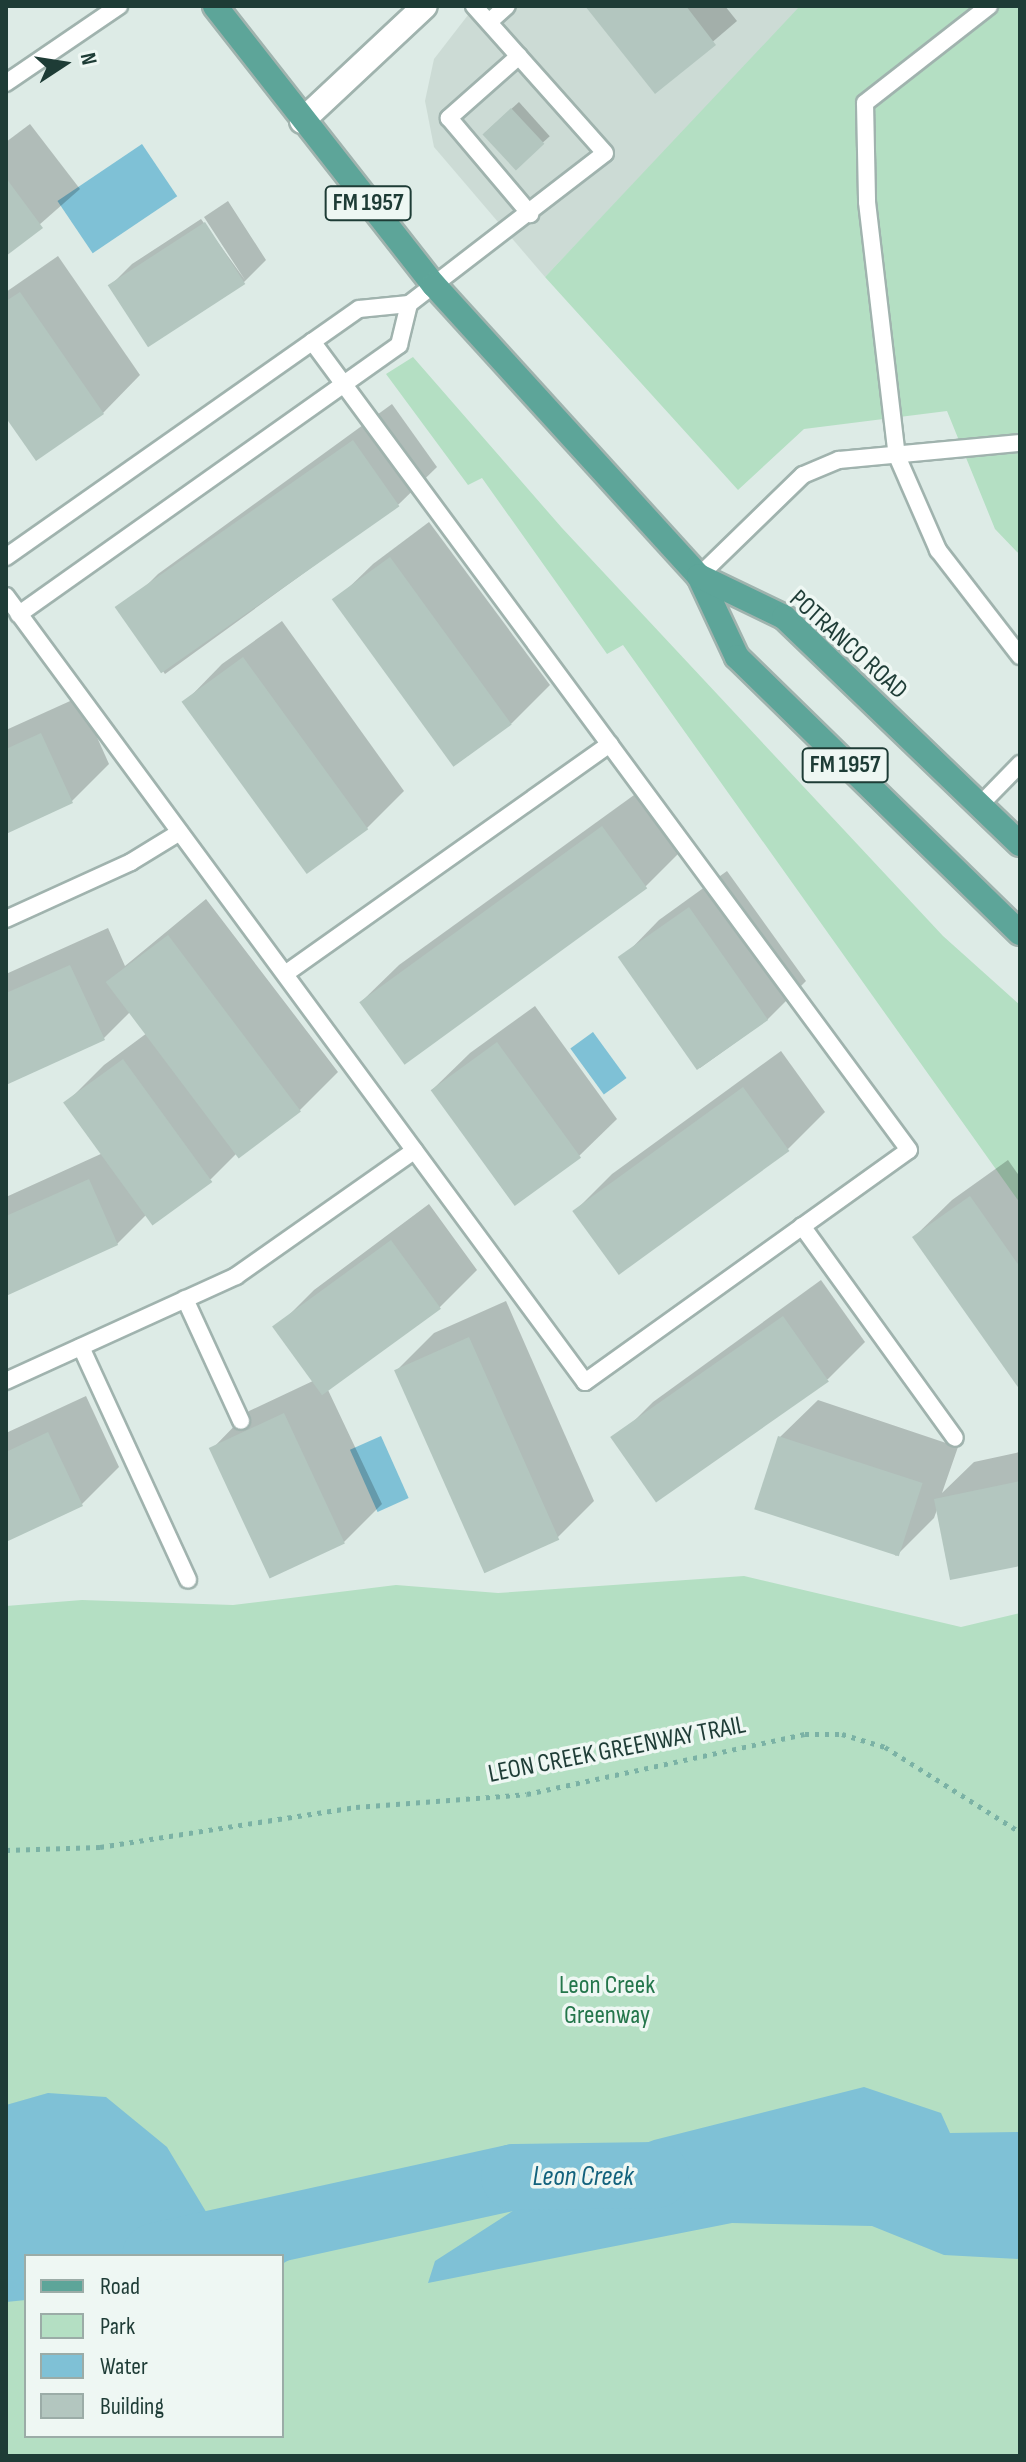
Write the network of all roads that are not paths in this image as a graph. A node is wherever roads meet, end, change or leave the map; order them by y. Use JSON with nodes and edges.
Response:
{"nodes":[{"id":1,"x":119,"y":6,"type":"edge"},
{"id":2,"x":425,"y":6,"type":"edge"},
{"id":3,"x":474,"y":6,"type":"edge"},
{"id":4,"x":507,"y":6,"type":"edge"},
{"id":5,"x":989,"y":6,"type":"edge"},
{"id":6,"x":221,"y":8,"type":"edge"},
{"id":7,"x":489,"y":22,"type":"junction"},
{"id":8,"x":519,"y":56,"type":"junction"},
{"id":9,"x":6,"y":83,"type":"edge"},
{"id":10,"x":302,"y":121,"type":"junction"},
{"id":11,"x":530,"y":214,"type":"junction"},
{"id":12,"x":434,"y":285,"type":"junction"},
{"id":13,"x":409,"y":304,"type":"junction"},
{"id":14,"x":312,"y":341,"type":"junction"},
{"id":15,"x":347,"y":386,"type":"junction"},
{"id":16,"x":1020,"y":443,"type":"edge"},
{"id":17,"x":897,"y":456,"type":"junction"},
{"id":18,"x":6,"y":557,"type":"edge"},
{"id":19,"x":699,"y":576,"type":"junction"},
{"id":20,"x":6,"y":596,"type":"edge"},
{"id":21,"x":19,"y":614,"type":"junction"},
{"id":22,"x":1020,"y":656,"type":"edge"},
{"id":23,"x":610,"y":744,"type":"junction"},
{"id":24,"x":1020,"y":764,"type":"edge"},
{"id":25,"x":979,"y":806,"type":"junction"},
{"id":26,"x":180,"y":832,"type":"junction"},
{"id":27,"x":1020,"y":844,"type":"edge"},
{"id":28,"x":6,"y":919,"type":"edge"},
{"id":29,"x":1020,"y":933,"type":"edge"},
{"id":30,"x":285,"y":974,"type":"junction"},
{"id":31,"x":414,"y":1151,"type":"junction"},
{"id":32,"x":802,"y":1226,"type":"junction"},
{"id":33,"x":185,"y":1299,"type":"junction"},
{"id":34,"x":81,"y":1347,"type":"junction"},
{"id":35,"x":6,"y":1381,"type":"edge"},
{"id":36,"x":241,"y":1421,"type":"dead end"},
{"id":37,"x":955,"y":1438,"type":"dead end"},
{"id":38,"x":188,"y":1580,"type":"dead end"}],
"edges":[{"from":1,"to":9,"type":"lane"},
{"from":2,"to":10,"type":"street"},
{"from":3,"to":7,"type":"lane"},
{"from":4,"to":7,"type":"lane"},
{"from":5,"to":17,"type":"lane"},
{"from":6,"to":10,"type":"main road","number":"FM 1957"},
{"from":7,"to":8,"type":"lane"},
{"from":8,"to":11,"type":"lane"},
{"from":8,"to":11,"type":"lane"},
{"from":10,"to":12,"type":"main road","number":"FM 1957"},
{"from":11,"to":12,"type":"lane"},
{"from":12,"to":13,"type":"lane"},
{"from":12,"to":19,"type":"main road","number":"FM 1957"},
{"from":13,"to":14,"type":"lane"},
{"from":13,"to":15,"type":"lane"},
{"from":14,"to":15,"type":"lane"},
{"from":14,"to":18,"type":"lane"},
{"from":15,"to":21,"type":"lane"},
{"from":15,"to":23,"type":"lane"},
{"from":16,"to":17,"type":"lane"},
{"from":17,"to":19,"type":"lane"},
{"from":17,"to":22,"type":"lane"},
{"from":19,"to":25,"type":"main road","name":"POTRANCO ROAD","number":"FM 1957"},
{"from":19,"to":29,"type":"main road","number":"FM 1957"},
{"from":20,"to":21,"type":"lane"},
{"from":21,"to":26,"type":"lane"},
{"from":23,"to":30,"type":"lane"},
{"from":23,"to":32,"type":"lane"},
{"from":24,"to":25,"type":"lane"},
{"from":25,"to":27,"type":"main road","name":"POTRANCO ROAD","number":"FM 1957"},
{"from":26,"to":28,"type":"lane"},
{"from":26,"to":30,"type":"lane"},
{"from":30,"to":31,"type":"lane"},
{"from":31,"to":32,"type":"lane"},
{"from":31,"to":33,"type":"lane"},
{"from":32,"to":37,"type":"lane"},
{"from":33,"to":34,"type":"lane"},
{"from":33,"to":36,"type":"lane"},
{"from":34,"to":35,"type":"lane"},
{"from":34,"to":38,"type":"lane"}]}
